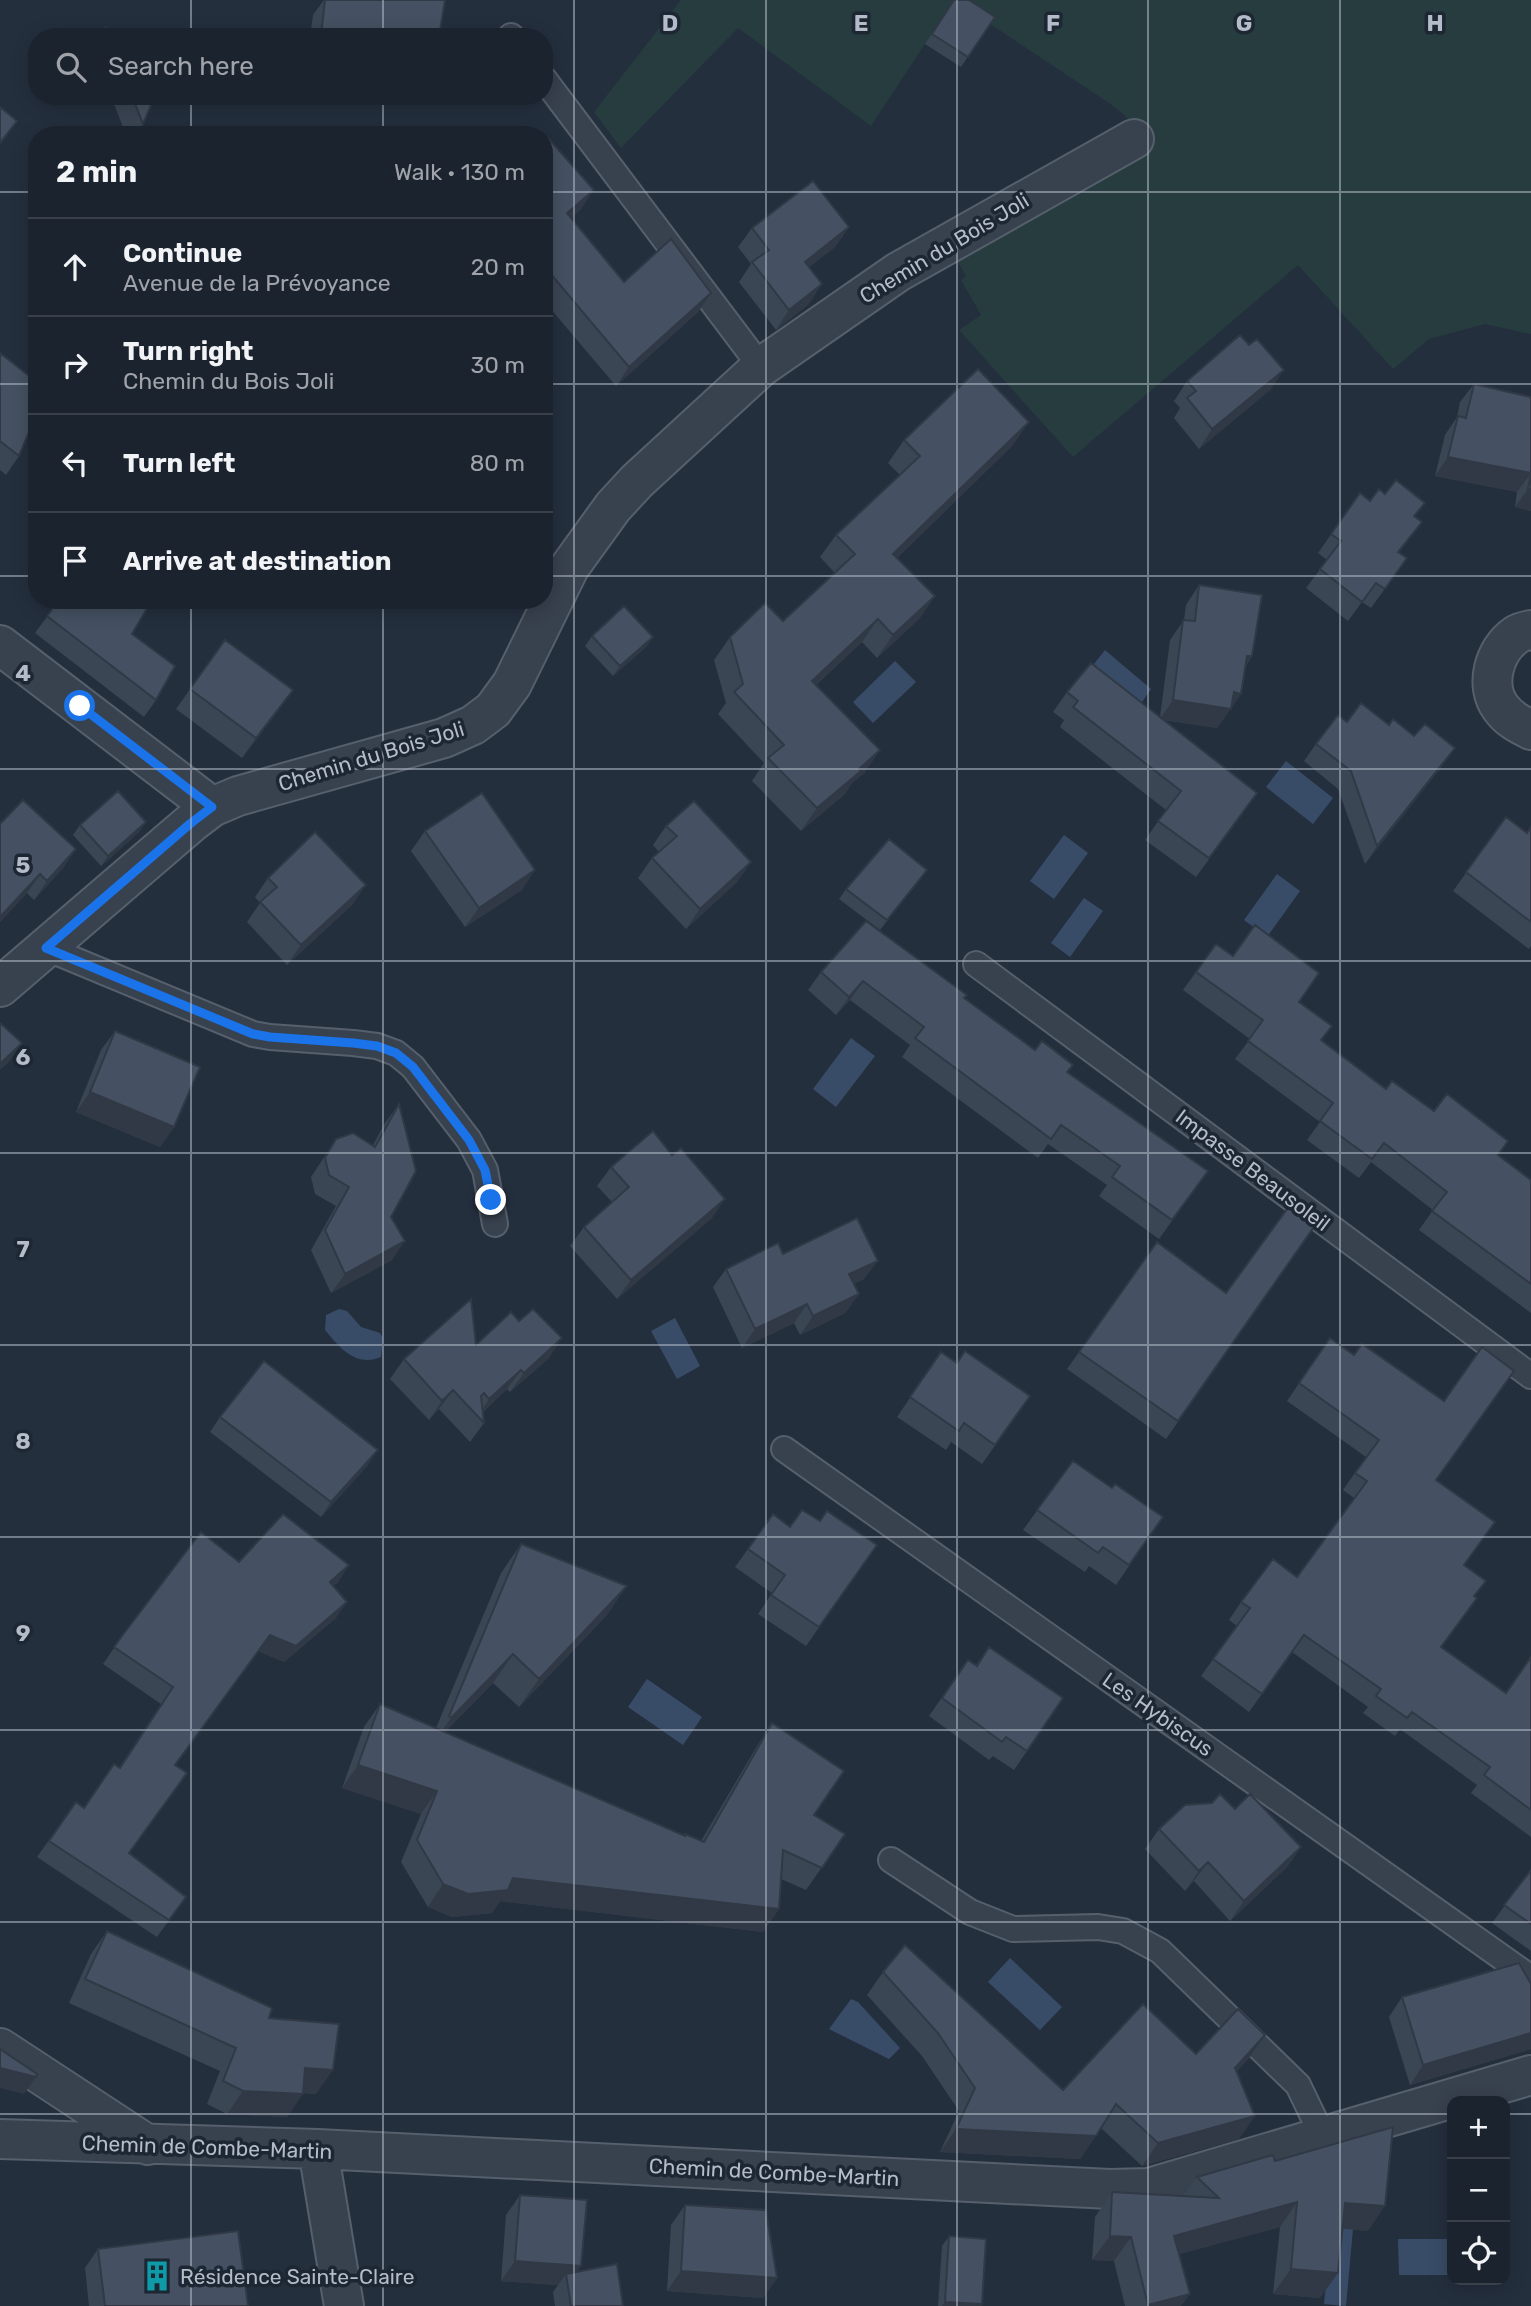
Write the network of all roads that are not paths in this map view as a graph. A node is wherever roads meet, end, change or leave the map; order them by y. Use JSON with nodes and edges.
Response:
{"nodes":[{"id":1,"x":553,"y":91,"type":"edge"},
{"id":2,"x":1134,"y":139,"type":"dead end"},
{"id":3,"x":761,"y":367,"type":"junction"},
{"id":4,"x":553,"y":601,"type":"edge"},
{"id":5,"x":549,"y":609,"type":"edge"},
{"id":6,"x":1531,"y":630,"type":"edge"},
{"id":7,"x":0,"y":645,"type":"edge"},
{"id":8,"x":1531,"y":730,"type":"edge"},
{"id":9,"x":212,"y":807,"type":"junction"},
{"id":10,"x":46,"y":948,"type":"junction"},
{"id":11,"x":976,"y":964,"type":"dead end"},
{"id":12,"x":0,"y":988,"type":"edge"},
{"id":13,"x":495,"y":1224,"type":"dead end"},
{"id":14,"x":1531,"y":1376,"type":"edge"},
{"id":15,"x":784,"y":1449,"type":"dead end"},
{"id":16,"x":891,"y":1860,"type":"dead end"},
{"id":17,"x":1531,"y":1981,"type":"edge"},
{"id":18,"x":0,"y":2048,"type":"edge"},
{"id":19,"x":1531,"y":2075,"type":"edge"},
{"id":20,"x":1323,"y":2137,"type":"junction"},
{"id":21,"x":0,"y":2139,"type":"edge"},
{"id":22,"x":148,"y":2145,"type":"junction"},
{"id":23,"x":318,"y":2149,"type":"junction"},
{"id":24,"x":344,"y":2306,"type":"edge"}],
"edges":[{"from":1,"to":3,"type":"lane"},
{"from":2,"to":3,"type":"street","name":"Chemin du Bois Joli"},
{"from":3,"to":4,"type":"street","name":"Chemin du Bois Joli"},
{"from":5,"to":9,"type":"street","name":"Chemin du Bois Joli"},
{"from":6,"to":8,"type":"street"},
{"from":7,"to":9,"type":"street"},
{"from":9,"to":10,"type":"street","name":"Chemin du Bois Joli"},
{"from":10,"to":12,"type":"street","name":"Chemin du Bois Joli"},
{"from":10,"to":13,"type":"lane"},
{"from":11,"to":14,"type":"lane","name":"Impasse Beausoleil"},
{"from":15,"to":17,"type":"lane","name":"Les Hybiscus"},
{"from":16,"to":20,"type":"lane"},
{"from":18,"to":22,"type":"street"},
{"from":19,"to":20,"type":"street","name":"Chemin de Combe-Martin"},
{"from":20,"to":23,"type":"street","name":"Chemin de Combe-Martin"},
{"from":21,"to":22,"type":"street","name":"Chemin de Combe-Martin"},
{"from":22,"to":23,"type":"street","name":"Chemin de Combe-Martin"},
{"from":23,"to":24,"type":"street"}]}
